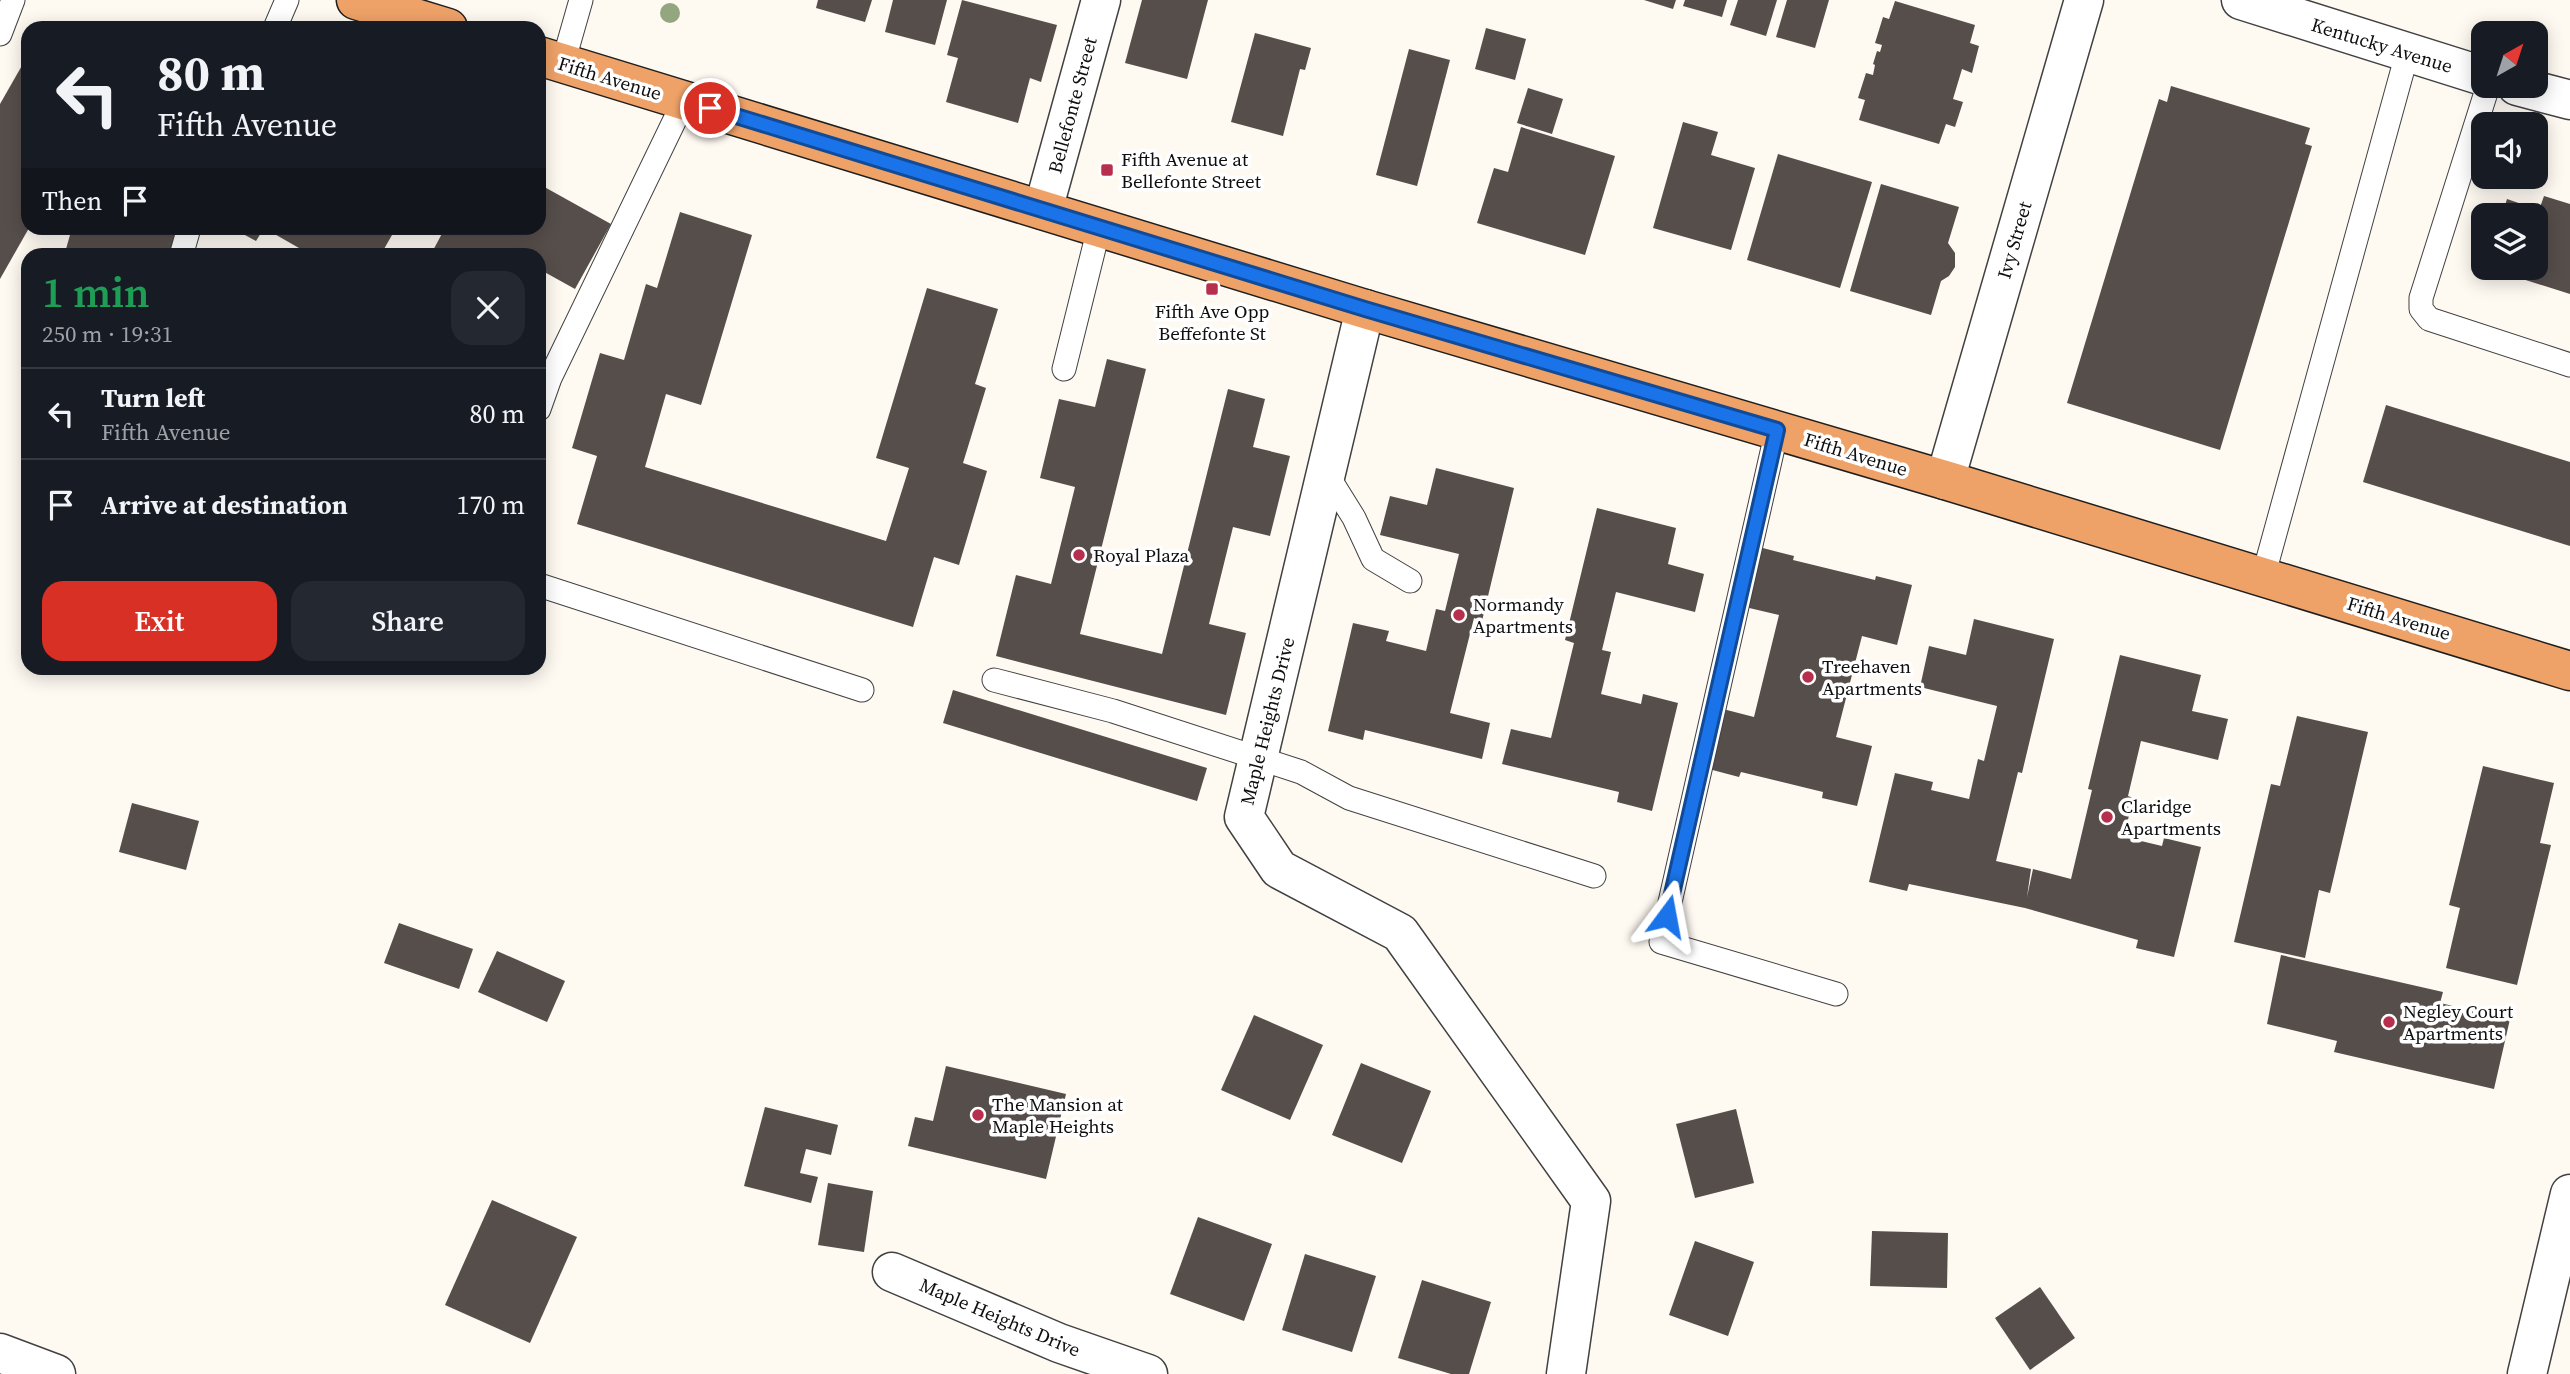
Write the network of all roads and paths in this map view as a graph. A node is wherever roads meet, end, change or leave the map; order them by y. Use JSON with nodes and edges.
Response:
{"nodes":[{"id":1,"x":13,"y":0,"type":"edge"},
{"id":2,"x":287,"y":0,"type":"edge"},
{"id":3,"x":356,"y":0,"type":"edge"},
{"id":4,"x":581,"y":0,"type":"edge"},
{"id":5,"x":1101,"y":0,"type":"edge"},
{"id":6,"x":2084,"y":0,"type":"edge"},
{"id":7,"x":2241,"y":0,"type":"edge"},
{"id":8,"x":278,"y":21,"type":"edge"},
{"id":9,"x":425,"y":21,"type":"edge"},
{"id":10,"x":0,"y":34,"type":"edge"},
{"id":11,"x":2407,"y":54,"type":"junction"},
{"id":12,"x":551,"y":60,"type":"edge"},
{"id":13,"x":2471,"y":73,"type":"edge"},
{"id":14,"x":2548,"y":94,"type":"edge"},
{"id":15,"x":2484,"y":98,"type":"edge"},
{"id":16,"x":684,"y":100,"type":"junction"},
{"id":17,"x":2570,"y":100,"type":"edge"},
{"id":18,"x":1042,"y":210,"type":"junction"},
{"id":19,"x":1099,"y":228,"type":"junction"},
{"id":20,"x":1365,"y":309,"type":"junction"},
{"id":21,"x":577,"y":321,"type":"junction"},
{"id":22,"x":546,"y":362,"type":"edge"},
{"id":23,"x":2570,"y":365,"type":"edge"},
{"id":24,"x":1064,"y":369,"type":"dead end"},
{"id":25,"x":546,"y":389,"type":"edge"},
{"id":26,"x":1777,"y":430,"type":"junction"},
{"id":27,"x":1326,"y":472,"type":"junction"},
{"id":28,"x":1945,"y":480,"type":"junction"},
{"id":29,"x":2263,"y":577,"type":"junction"},
{"id":30,"x":1410,"y":581,"type":"dead end"},
{"id":31,"x":546,"y":587,"type":"edge"},
{"id":32,"x":2570,"y":671,"type":"edge"},
{"id":33,"x":994,"y":680,"type":"dead end"},
{"id":34,"x":862,"y":690,"type":"dead end"},
{"id":35,"x":1258,"y":758,"type":"junction"},
{"id":36,"x":1594,"y":876,"type":"dead end"},
{"id":37,"x":1836,"y":993,"type":"dead end"},
{"id":38,"x":2570,"y":1194,"type":"edge"},
{"id":39,"x":892,"y":1272,"type":"dead end"},
{"id":40,"x":0,"y":1353,"type":"edge"},
{"id":41,"x":55,"y":1374,"type":"edge"},
{"id":42,"x":1148,"y":1374,"type":"edge"},
{"id":43,"x":1566,"y":1374,"type":"edge"},
{"id":44,"x":2527,"y":1374,"type":"edge"}],
"edges":[{"from":1,"to":10,"type":"lane"},
{"from":2,"to":8,"type":"lane"},
{"from":3,"to":9,"type":"highway"},
{"from":4,"to":12,"type":"lane"},
{"from":5,"to":18,"type":"street","name":"Bellefonte Street"},
{"from":6,"to":28,"type":"street","name":"Ivy Street"},
{"from":7,"to":11,"type":"street","name":"Kentucky Avenue"},
{"from":11,"to":13,"type":"street","name":"Kentucky Avenue"},
{"from":11,"to":29,"type":"lane"},
{"from":12,"to":16,"type":"highway","name":"Fifth Avenue"},
{"from":14,"to":17,"type":"street"},
{"from":15,"to":23,"type":"lane"},
{"from":16,"to":18,"type":"highway","name":"Fifth Avenue"},
{"from":16,"to":21,"type":"lane"},
{"from":18,"to":19,"type":"highway","name":"Fifth Avenue"},
{"from":19,"to":20,"type":"highway","name":"Fifth Avenue"},
{"from":19,"to":24,"type":"lane"},
{"from":20,"to":26,"type":"highway","name":"Fifth Avenue"},
{"from":20,"to":27,"type":"street","name":"Maple Heights Drive"},
{"from":21,"to":22,"type":"lane"},
{"from":21,"to":25,"type":"lane"},
{"from":26,"to":28,"type":"highway","name":"Fifth Avenue"},
{"from":26,"to":37,"type":"lane"},
{"from":27,"to":30,"type":"lane"},
{"from":27,"to":35,"type":"street","name":"Maple Heights Drive"},
{"from":28,"to":29,"type":"highway","name":"Fifth Avenue"},
{"from":29,"to":32,"type":"highway","name":"Fifth Avenue"},
{"from":31,"to":34,"type":"lane"},
{"from":33,"to":35,"type":"lane"},
{"from":35,"to":36,"type":"lane"},
{"from":35,"to":43,"type":"street","name":"Maple Heights Drive"},
{"from":38,"to":44,"type":"street"},
{"from":39,"to":42,"type":"street","name":"Maple Heights Drive"},
{"from":40,"to":41,"type":"street"}]}
